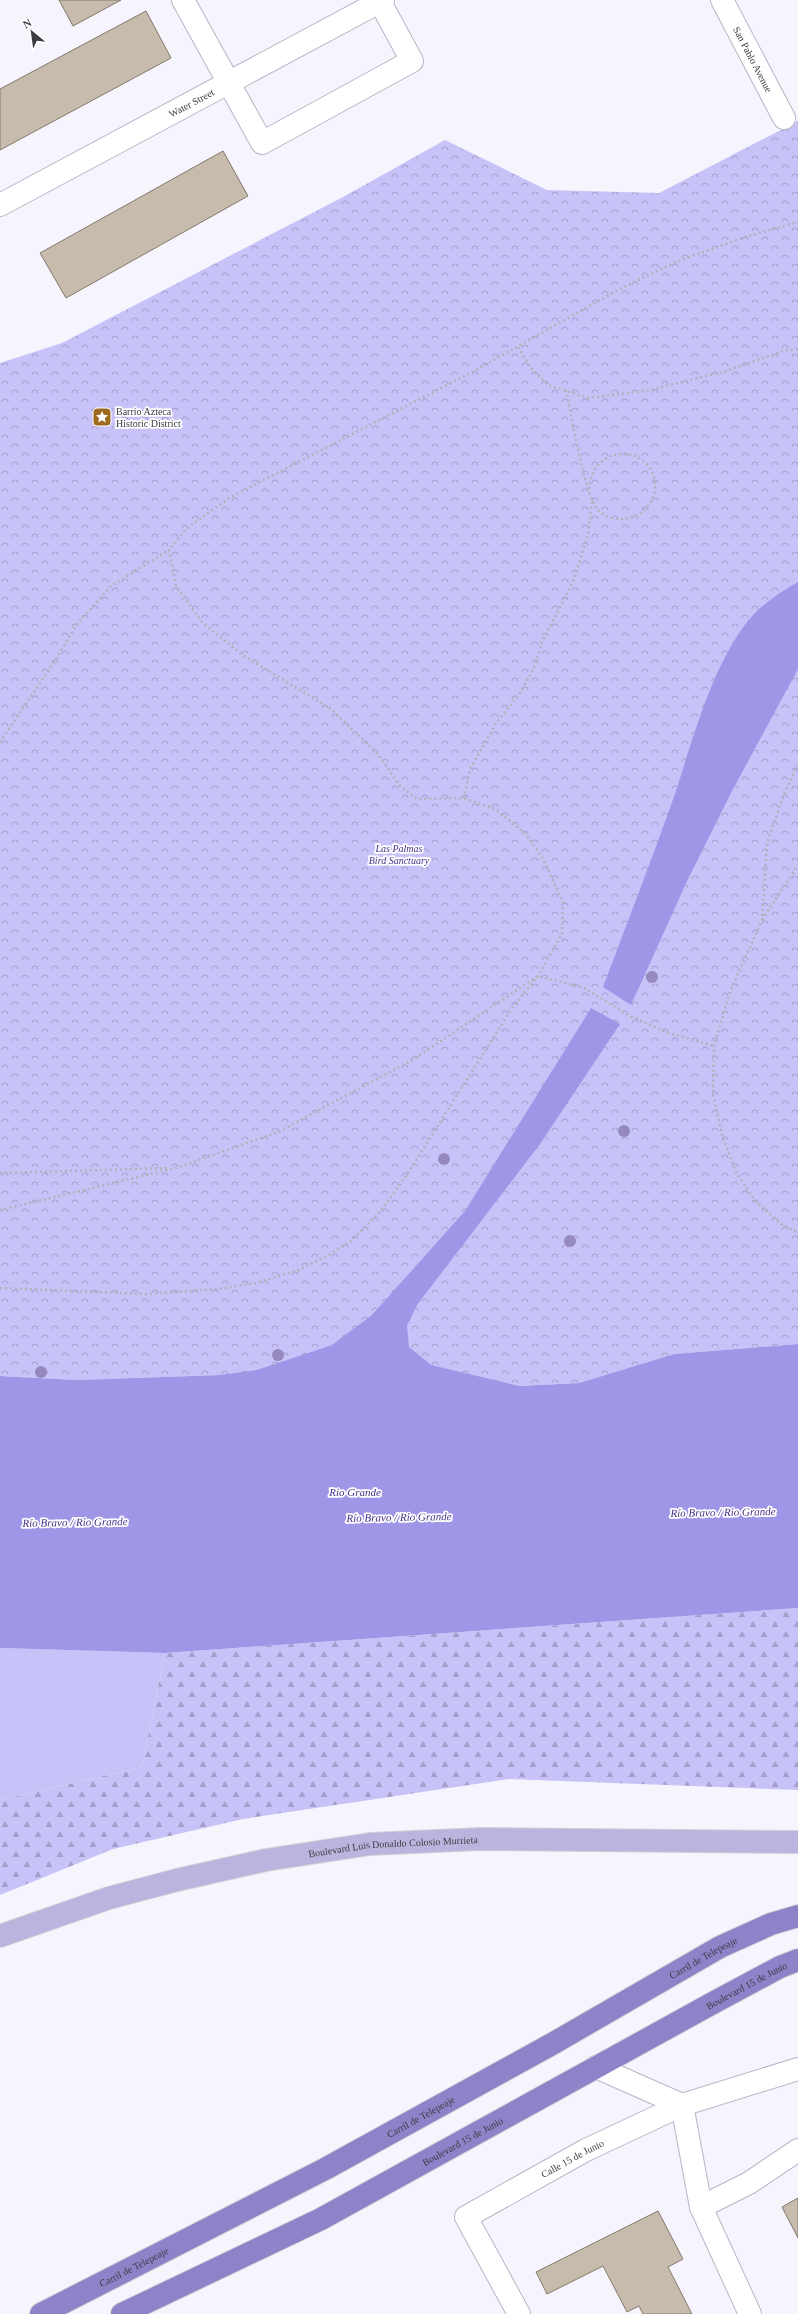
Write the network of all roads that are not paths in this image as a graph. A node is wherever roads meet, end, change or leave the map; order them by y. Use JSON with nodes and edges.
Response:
{"nodes":[{"id":1,"x":183,"y":0,"type":"edge"},
{"id":2,"x":722,"y":0,"type":"edge"},
{"id":3,"x":382,"y":1,"type":"edge"},
{"id":4,"x":228,"y":84,"type":"junction"},
{"id":5,"x":784,"y":118,"type":"dead end"},
{"id":6,"x":0,"y":205,"type":"edge"},
{"id":7,"x":798,"y":1842,"type":"edge"},
{"id":8,"x":798,"y":1916,"type":"edge"},
{"id":9,"x":0,"y":1936,"type":"edge"},
{"id":10,"x":798,"y":1960,"type":"edge"},
{"id":11,"x":596,"y":2067,"type":"junction"},
{"id":12,"x":798,"y":2069,"type":"edge"},
{"id":13,"x":682,"y":2105,"type":"junction"},
{"id":14,"x":798,"y":2150,"type":"edge"},
{"id":15,"x":701,"y":2207,"type":"junction"},
{"id":16,"x":41,"y":2314,"type":"edge"},
{"id":17,"x":122,"y":2314,"type":"edge"},
{"id":18,"x":520,"y":2314,"type":"edge"},
{"id":19,"x":750,"y":2314,"type":"edge"}],
"edges":[{"from":1,"to":4,"type":"street"},
{"from":2,"to":5,"type":"street","name":"San Pablo Avenue"},
{"from":3,"to":4,"type":"street","name":"Water Street"},
{"from":3,"to":4,"type":"street"},
{"from":4,"to":6,"type":"street","name":"Water Street"},
{"from":7,"to":9,"type":"main road","name":"Boulevard Luis Donaldo Colosio Murrieta"},
{"from":8,"to":16,"type":"highway","name":"Carril de Telepeaje"},
{"from":10,"to":11,"type":"highway","name":"Boulevard 15 de Junio"},
{"from":11,"to":13,"type":"street"},
{"from":11,"to":17,"type":"highway","name":"Boulevard 15 de Junio"},
{"from":12,"to":13,"type":"street","name":"Calle 15 de Junio"},
{"from":13,"to":15,"type":"street"},
{"from":13,"to":18,"type":"street","name":"Calle 15 de Junio"},
{"from":14,"to":15,"type":"street"},
{"from":15,"to":19,"type":"street"}]}
